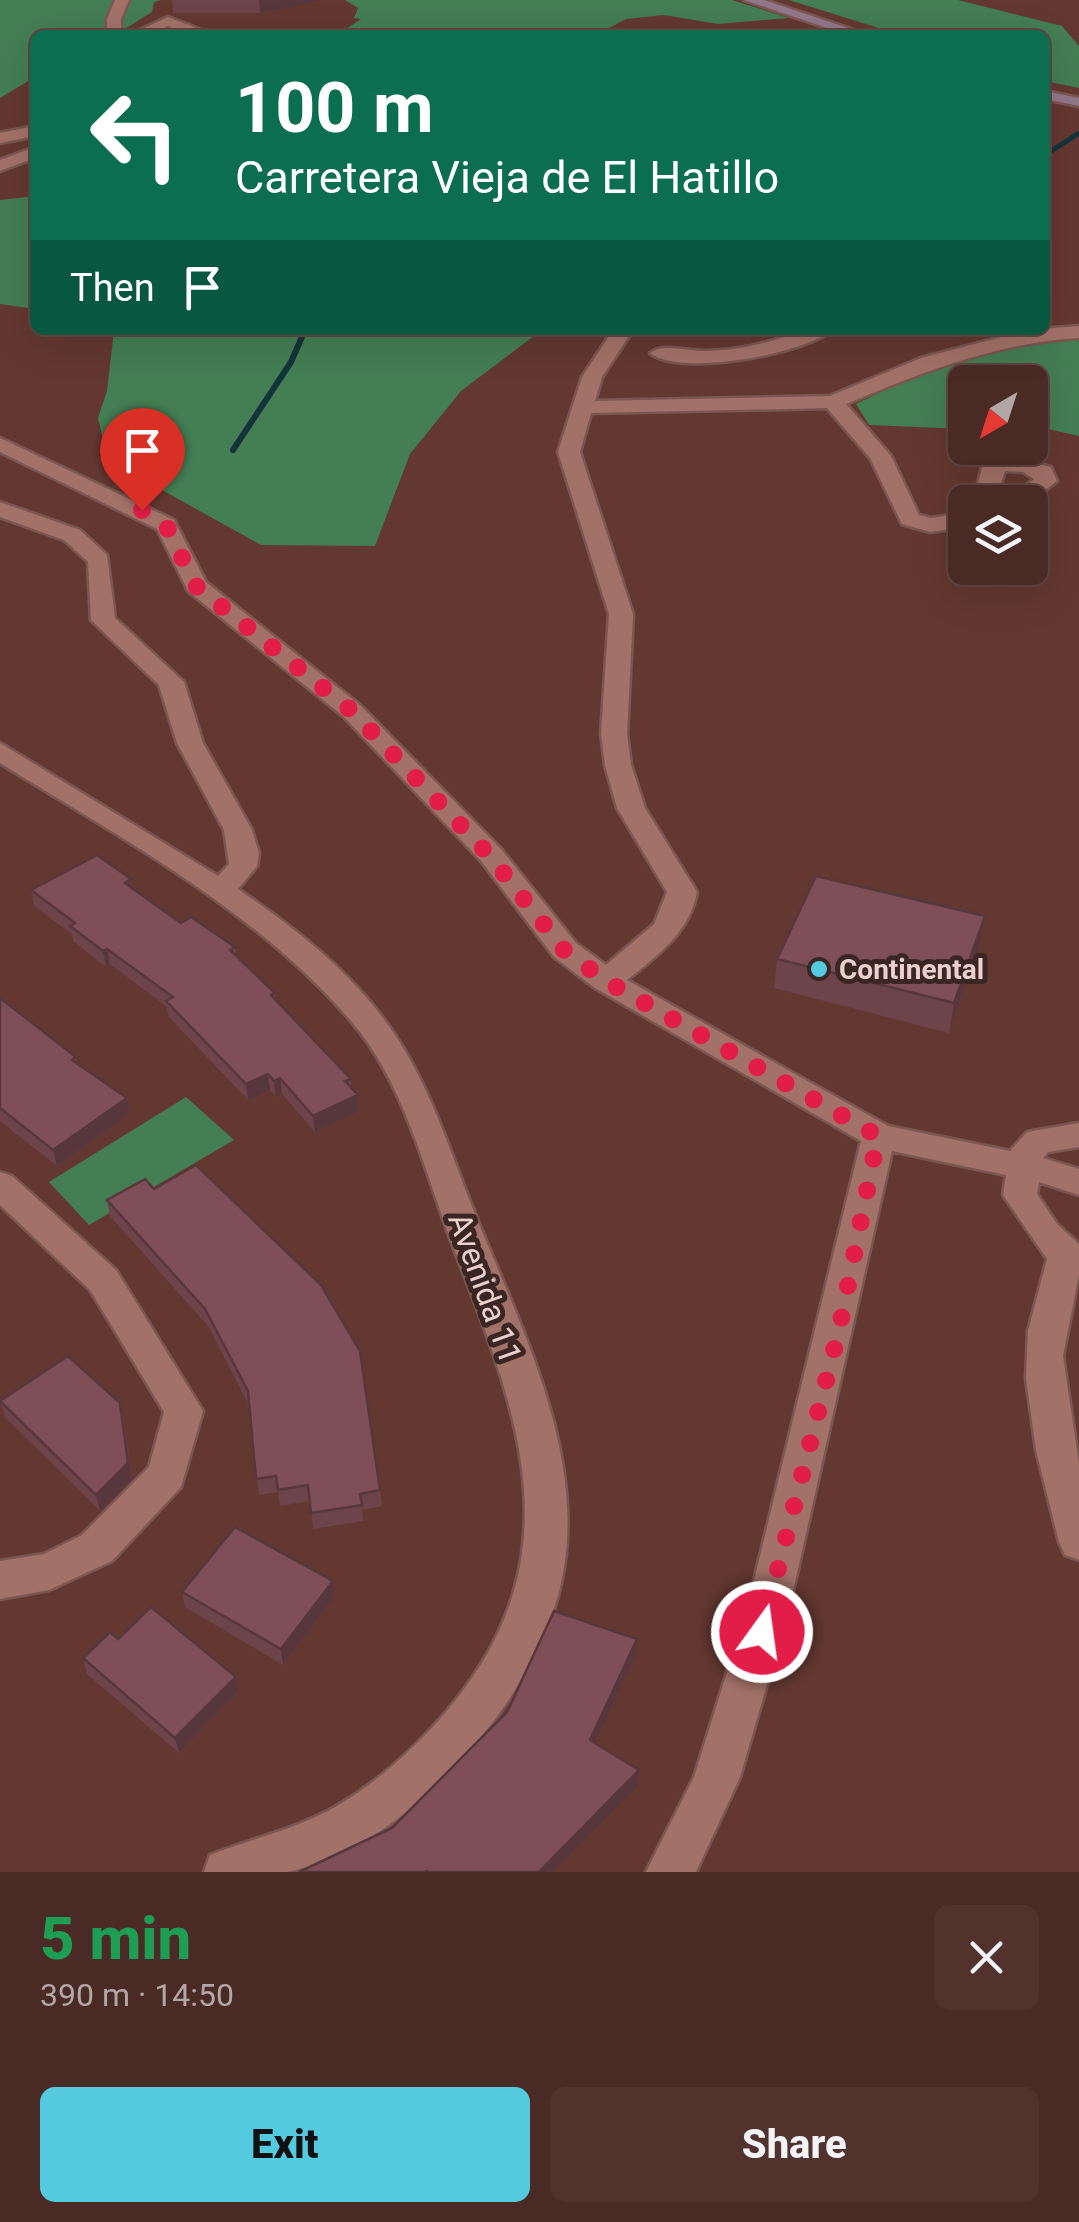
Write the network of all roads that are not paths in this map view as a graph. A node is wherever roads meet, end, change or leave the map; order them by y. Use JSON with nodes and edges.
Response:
{"nodes":[{"id":1,"x":122,"y":0,"type":"edge"},
{"id":2,"x":751,"y":0,"type":"edge"},
{"id":3,"x":776,"y":0,"type":"edge"},
{"id":4,"x":114,"y":30,"type":"edge"},
{"id":5,"x":147,"y":30,"type":"edge"},
{"id":6,"x":191,"y":30,"type":"edge"},
{"id":7,"x":846,"y":30,"type":"edge"},
{"id":8,"x":869,"y":30,"type":"edge"},
{"id":9,"x":1050,"y":92,"type":"edge"},
{"id":10,"x":1079,"y":98,"type":"edge"},
{"id":11,"x":30,"y":133,"type":"edge"},
{"id":12,"x":1,"y":142,"type":"edge"},
{"id":13,"x":30,"y":148,"type":"edge"},
{"id":14,"x":30,"y":152,"type":"edge"},
{"id":15,"x":1,"y":166,"type":"edge"},
{"id":16,"x":1079,"y":332,"type":"edge"},
{"id":17,"x":1050,"y":334,"type":"edge"},
{"id":18,"x":619,"y":335,"type":"edge"},
{"id":19,"x":810,"y":335,"type":"edge"},
{"id":20,"x":1044,"y":335,"type":"edge"},
{"id":21,"x":660,"y":353,"type":"dead end"},
{"id":22,"x":833,"y":402,"type":"junction"},
{"id":23,"x":583,"y":406,"type":"junction"},
{"id":24,"x":0,"y":444,"type":"edge"},
{"id":25,"x":988,"y":485,"type":"edge"},
{"id":26,"x":1040,"y":485,"type":"edge"},
{"id":27,"x":0,"y":509,"type":"edge"},
{"id":28,"x":948,"y":522,"type":"edge"},
{"id":29,"x":0,"y":750,"type":"edge"},
{"id":30,"x":220,"y":891,"type":"junction"},
{"id":31,"x":606,"y":981,"type":"junction"},
{"id":32,"x":1079,"y":1135,"type":"edge"},
{"id":33,"x":878,"y":1136,"type":"junction"},
{"id":34,"x":1021,"y":1168,"type":"junction"},
{"id":35,"x":1079,"y":1182,"type":"edge"},
{"id":36,"x":0,"y":1185,"type":"edge"},
{"id":37,"x":1072,"y":1258,"type":"edge"},
{"id":38,"x":1079,"y":1542,"type":"edge"},
{"id":39,"x":0,"y":1580,"type":"edge"},
{"id":40,"x":227,"y":1872,"type":"edge"},
{"id":41,"x":669,"y":1872,"type":"edge"}],
"edges":[{"from":1,"to":4,"type":"street"},
{"from":2,"to":7,"type":"main road"},
{"from":3,"to":8,"type":"main road"},
{"from":5,"to":6,"type":"street"},
{"from":9,"to":10,"type":"main road"},
{"from":11,"to":12,"type":"street"},
{"from":12,"to":13,"type":"street"},
{"from":12,"to":15,"type":"street"},
{"from":14,"to":15,"type":"street"},
{"from":16,"to":17,"type":"street"},
{"from":18,"to":23,"type":"street"},
{"from":19,"to":21,"type":"street"},
{"from":20,"to":22,"type":"street"},
{"from":22,"to":23,"type":"street"},
{"from":22,"to":28,"type":"street"},
{"from":23,"to":31,"type":"street"},
{"from":24,"to":31,"type":"street"},
{"from":25,"to":26,"type":"street"},
{"from":27,"to":30,"type":"street"},
{"from":29,"to":30,"type":"street","name":"Avenida 11"},
{"from":30,"to":40,"type":"street","name":"Avenida 11"},
{"from":31,"to":33,"type":"street"},
{"from":32,"to":34,"type":"street"},
{"from":33,"to":34,"type":"street"},
{"from":33,"to":41,"type":"street"},
{"from":34,"to":35,"type":"street"},
{"from":34,"to":37,"type":"street"},
{"from":36,"to":39,"type":"street"},
{"from":37,"to":38,"type":"street"}]}
